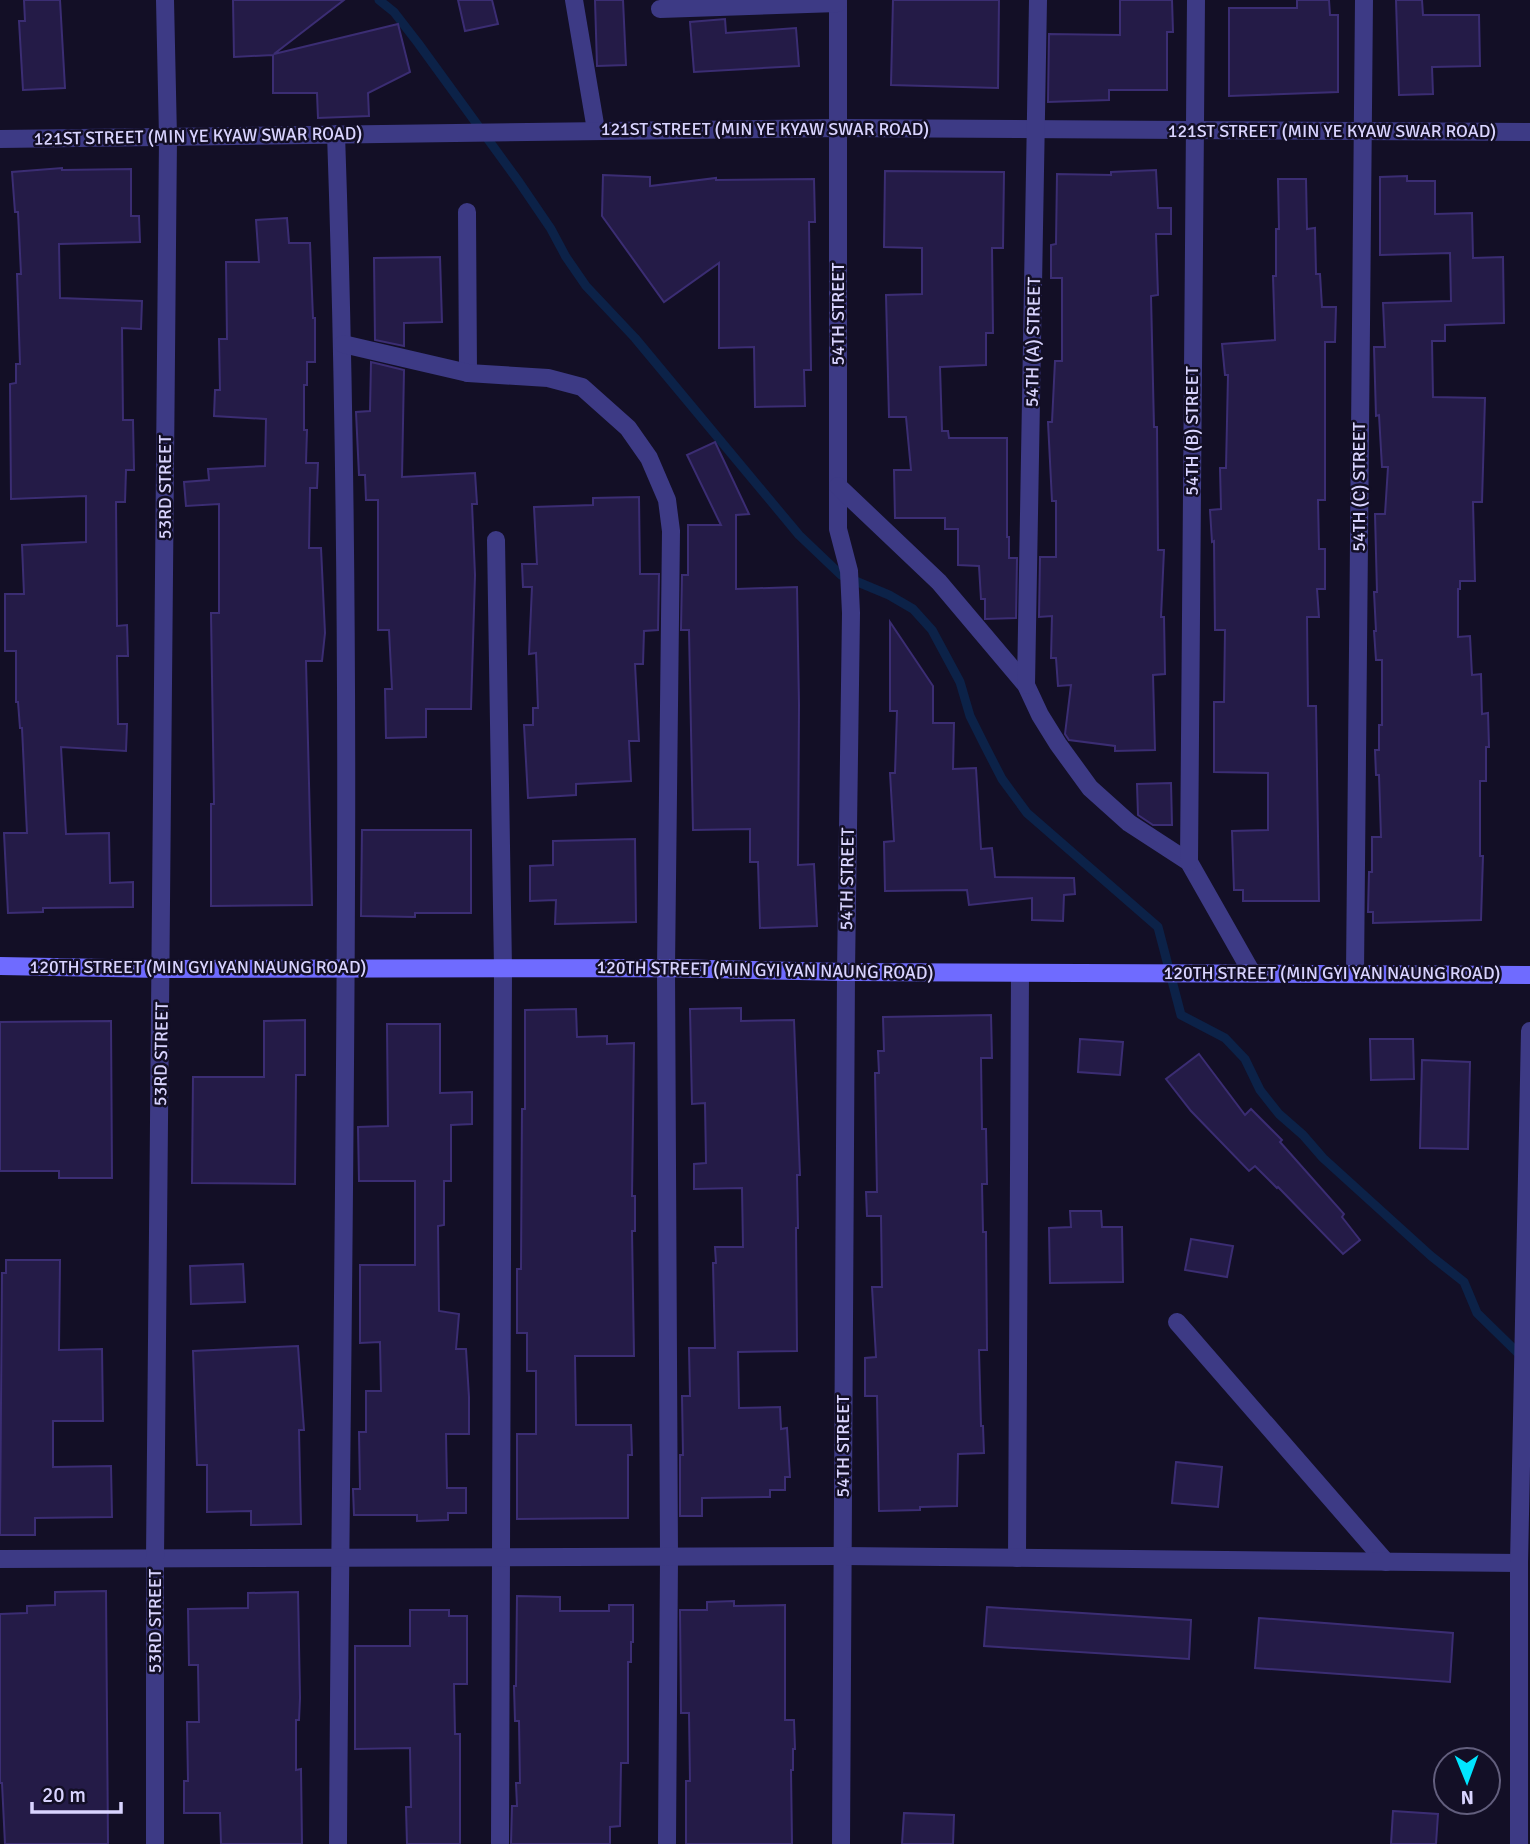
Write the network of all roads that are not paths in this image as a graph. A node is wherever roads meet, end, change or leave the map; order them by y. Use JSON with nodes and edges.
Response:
{"nodes":[{"id":1,"x":165,"y":0,"type":"edge"},
{"id":2,"x":575,"y":0,"type":"edge"},
{"id":3,"x":1038,"y":0,"type":"edge"},
{"id":4,"x":1196,"y":0,"type":"edge"},
{"id":5,"x":1364,"y":0,"type":"edge"},
{"id":6,"x":838,"y":1,"type":"edge"},
{"id":7,"x":705,"y":3,"type":"edge"},
{"id":8,"x":660,"y":9,"type":"dead end"},
{"id":9,"x":838,"y":128,"type":"junction"},
{"id":10,"x":1038,"y":129,"type":"junction"},
{"id":11,"x":596,"y":130,"type":"junction"},
{"id":12,"x":1195,"y":130,"type":"junction"},
{"id":13,"x":1362,"y":131,"type":"junction"},
{"id":14,"x":1530,"y":132,"type":"edge"},
{"id":15,"x":336,"y":134,"type":"junction"},
{"id":16,"x":168,"y":137,"type":"junction"},
{"id":17,"x":0,"y":139,"type":"edge"},
{"id":18,"x":467,"y":212,"type":"dead end"},
{"id":19,"x":343,"y":344,"type":"junction"},
{"id":20,"x":468,"y":373,"type":"junction"},
{"id":21,"x":838,"y":486,"type":"junction"},
{"id":22,"x":496,"y":540,"type":"dead end"},
{"id":23,"x":1027,"y":685,"type":"junction"},
{"id":24,"x":1189,"y":862,"type":"junction"},
{"id":25,"x":0,"y":966,"type":"edge"},
{"id":26,"x":347,"y":968,"type":"junction"},
{"id":27,"x":502,"y":968,"type":"junction"},
{"id":28,"x":666,"y":968,"type":"junction"},
{"id":29,"x":162,"y":969,"type":"junction"},
{"id":30,"x":846,"y":972,"type":"junction"},
{"id":31,"x":1020,"y":973,"type":"junction"},
{"id":32,"x":1252,"y":973,"type":"junction"},
{"id":33,"x":1355,"y":974,"type":"junction"},
{"id":34,"x":1530,"y":975,"type":"edge"},
{"id":35,"x":1530,"y":1031,"type":"edge"},
{"id":36,"x":1177,"y":1322,"type":"dead end"},
{"id":37,"x":1526,"y":1459,"type":"edge"},
{"id":38,"x":842,"y":1556,"type":"junction"},
{"id":39,"x":669,"y":1557,"type":"junction"},
{"id":40,"x":340,"y":1558,"type":"junction"},
{"id":41,"x":502,"y":1558,"type":"junction"},
{"id":42,"x":1017,"y":1558,"type":"junction"},
{"id":43,"x":0,"y":1559,"type":"edge"},
{"id":44,"x":155,"y":1559,"type":"junction"},
{"id":45,"x":1386,"y":1562,"type":"junction"},
{"id":46,"x":1519,"y":1563,"type":"junction"},
{"id":47,"x":155,"y":1844,"type":"edge"},
{"id":48,"x":338,"y":1844,"type":"edge"},
{"id":49,"x":500,"y":1844,"type":"edge"},
{"id":50,"x":667,"y":1844,"type":"edge"},
{"id":51,"x":841,"y":1844,"type":"edge"},
{"id":52,"x":1518,"y":1844,"type":"edge"}],
"edges":[{"from":1,"to":16,"type":"street","name":"53RD STREET"},
{"from":2,"to":11,"type":"street"},
{"from":3,"to":10,"type":"street","name":"54TH (A) STREET"},
{"from":4,"to":12,"type":"street","name":"54TH (B) STREET"},
{"from":5,"to":13,"type":"street","name":"54TH (C) STREET"},
{"from":6,"to":7,"type":"street"},
{"from":6,"to":9,"type":"street","name":"54TH STREET"},
{"from":7,"to":8,"type":"street"},
{"from":9,"to":10,"type":"street","name":"121ST STREET (MIN YE KYAW SWAR ROAD)"},
{"from":9,"to":11,"type":"street","name":"121ST STREET (MIN YE KYAW SWAR ROAD)"},
{"from":9,"to":21,"type":"street","name":"54TH STREET"},
{"from":10,"to":12,"type":"street","name":"121ST STREET (MIN YE KYAW SWAR ROAD)"},
{"from":10,"to":23,"type":"street","name":"54TH (A) STREET"},
{"from":11,"to":15,"type":"street","name":"121ST STREET (MIN YE KYAW SWAR ROAD)"},
{"from":12,"to":13,"type":"street","name":"121ST STREET (MIN YE KYAW SWAR ROAD)"},
{"from":12,"to":24,"type":"street","name":"54TH (B) STREET"},
{"from":13,"to":14,"type":"street","name":"121ST STREET (MIN YE KYAW SWAR ROAD)"},
{"from":13,"to":33,"type":"street","name":"54TH (C) STREET"},
{"from":15,"to":16,"type":"street","name":"121ST STREET (MIN YE KYAW SWAR ROAD)"},
{"from":15,"to":19,"type":"street"},
{"from":16,"to":17,"type":"street","name":"121ST STREET (MIN YE KYAW SWAR ROAD)"},
{"from":16,"to":29,"type":"street","name":"53RD STREET"},
{"from":18,"to":20,"type":"street"},
{"from":19,"to":20,"type":"street"},
{"from":19,"to":26,"type":"street"},
{"from":20,"to":28,"type":"street"},
{"from":21,"to":23,"type":"street"},
{"from":21,"to":30,"type":"street","name":"54TH STREET"},
{"from":22,"to":27,"type":"street"},
{"from":23,"to":24,"type":"street"},
{"from":24,"to":32,"type":"street"},
{"from":25,"to":29,"type":"main road","name":"120TH STREET (MIN GYI YAN NAUNG ROAD)"},
{"from":26,"to":27,"type":"main road","name":"120TH STREET (MIN GYI YAN NAUNG ROAD)"},
{"from":26,"to":29,"type":"main road","name":"120TH STREET (MIN GYI YAN NAUNG ROAD)"},
{"from":26,"to":40,"type":"street"},
{"from":27,"to":28,"type":"main road","name":"120TH STREET (MIN GYI YAN NAUNG ROAD)"},
{"from":27,"to":41,"type":"street"},
{"from":28,"to":30,"type":"main road","name":"120TH STREET (MIN GYI YAN NAUNG ROAD)"},
{"from":28,"to":39,"type":"street"},
{"from":29,"to":44,"type":"street","name":"53RD STREET"},
{"from":30,"to":31,"type":"main road","name":"120TH STREET (MIN GYI YAN NAUNG ROAD)"},
{"from":30,"to":38,"type":"street","name":"54TH STREET"},
{"from":31,"to":32,"type":"main road","name":"120TH STREET (MIN GYI YAN NAUNG ROAD)"},
{"from":31,"to":42,"type":"street"},
{"from":32,"to":33,"type":"main road","name":"120TH STREET (MIN GYI YAN NAUNG ROAD)"},
{"from":33,"to":34,"type":"main road","name":"120TH STREET (MIN GYI YAN NAUNG ROAD)"},
{"from":35,"to":37,"type":"street"},
{"from":36,"to":45,"type":"street"},
{"from":37,"to":46,"type":"street"},
{"from":38,"to":39,"type":"street"},
{"from":38,"to":42,"type":"street"},
{"from":38,"to":51,"type":"street","name":"54TH STREET"},
{"from":39,"to":41,"type":"street"},
{"from":39,"to":50,"type":"street"},
{"from":40,"to":41,"type":"street"},
{"from":40,"to":44,"type":"street"},
{"from":40,"to":48,"type":"street"},
{"from":41,"to":49,"type":"street"},
{"from":42,"to":45,"type":"street"},
{"from":43,"to":44,"type":"street"},
{"from":44,"to":47,"type":"street","name":"53RD STREET"},
{"from":45,"to":46,"type":"street"},
{"from":46,"to":52,"type":"street"}]}
